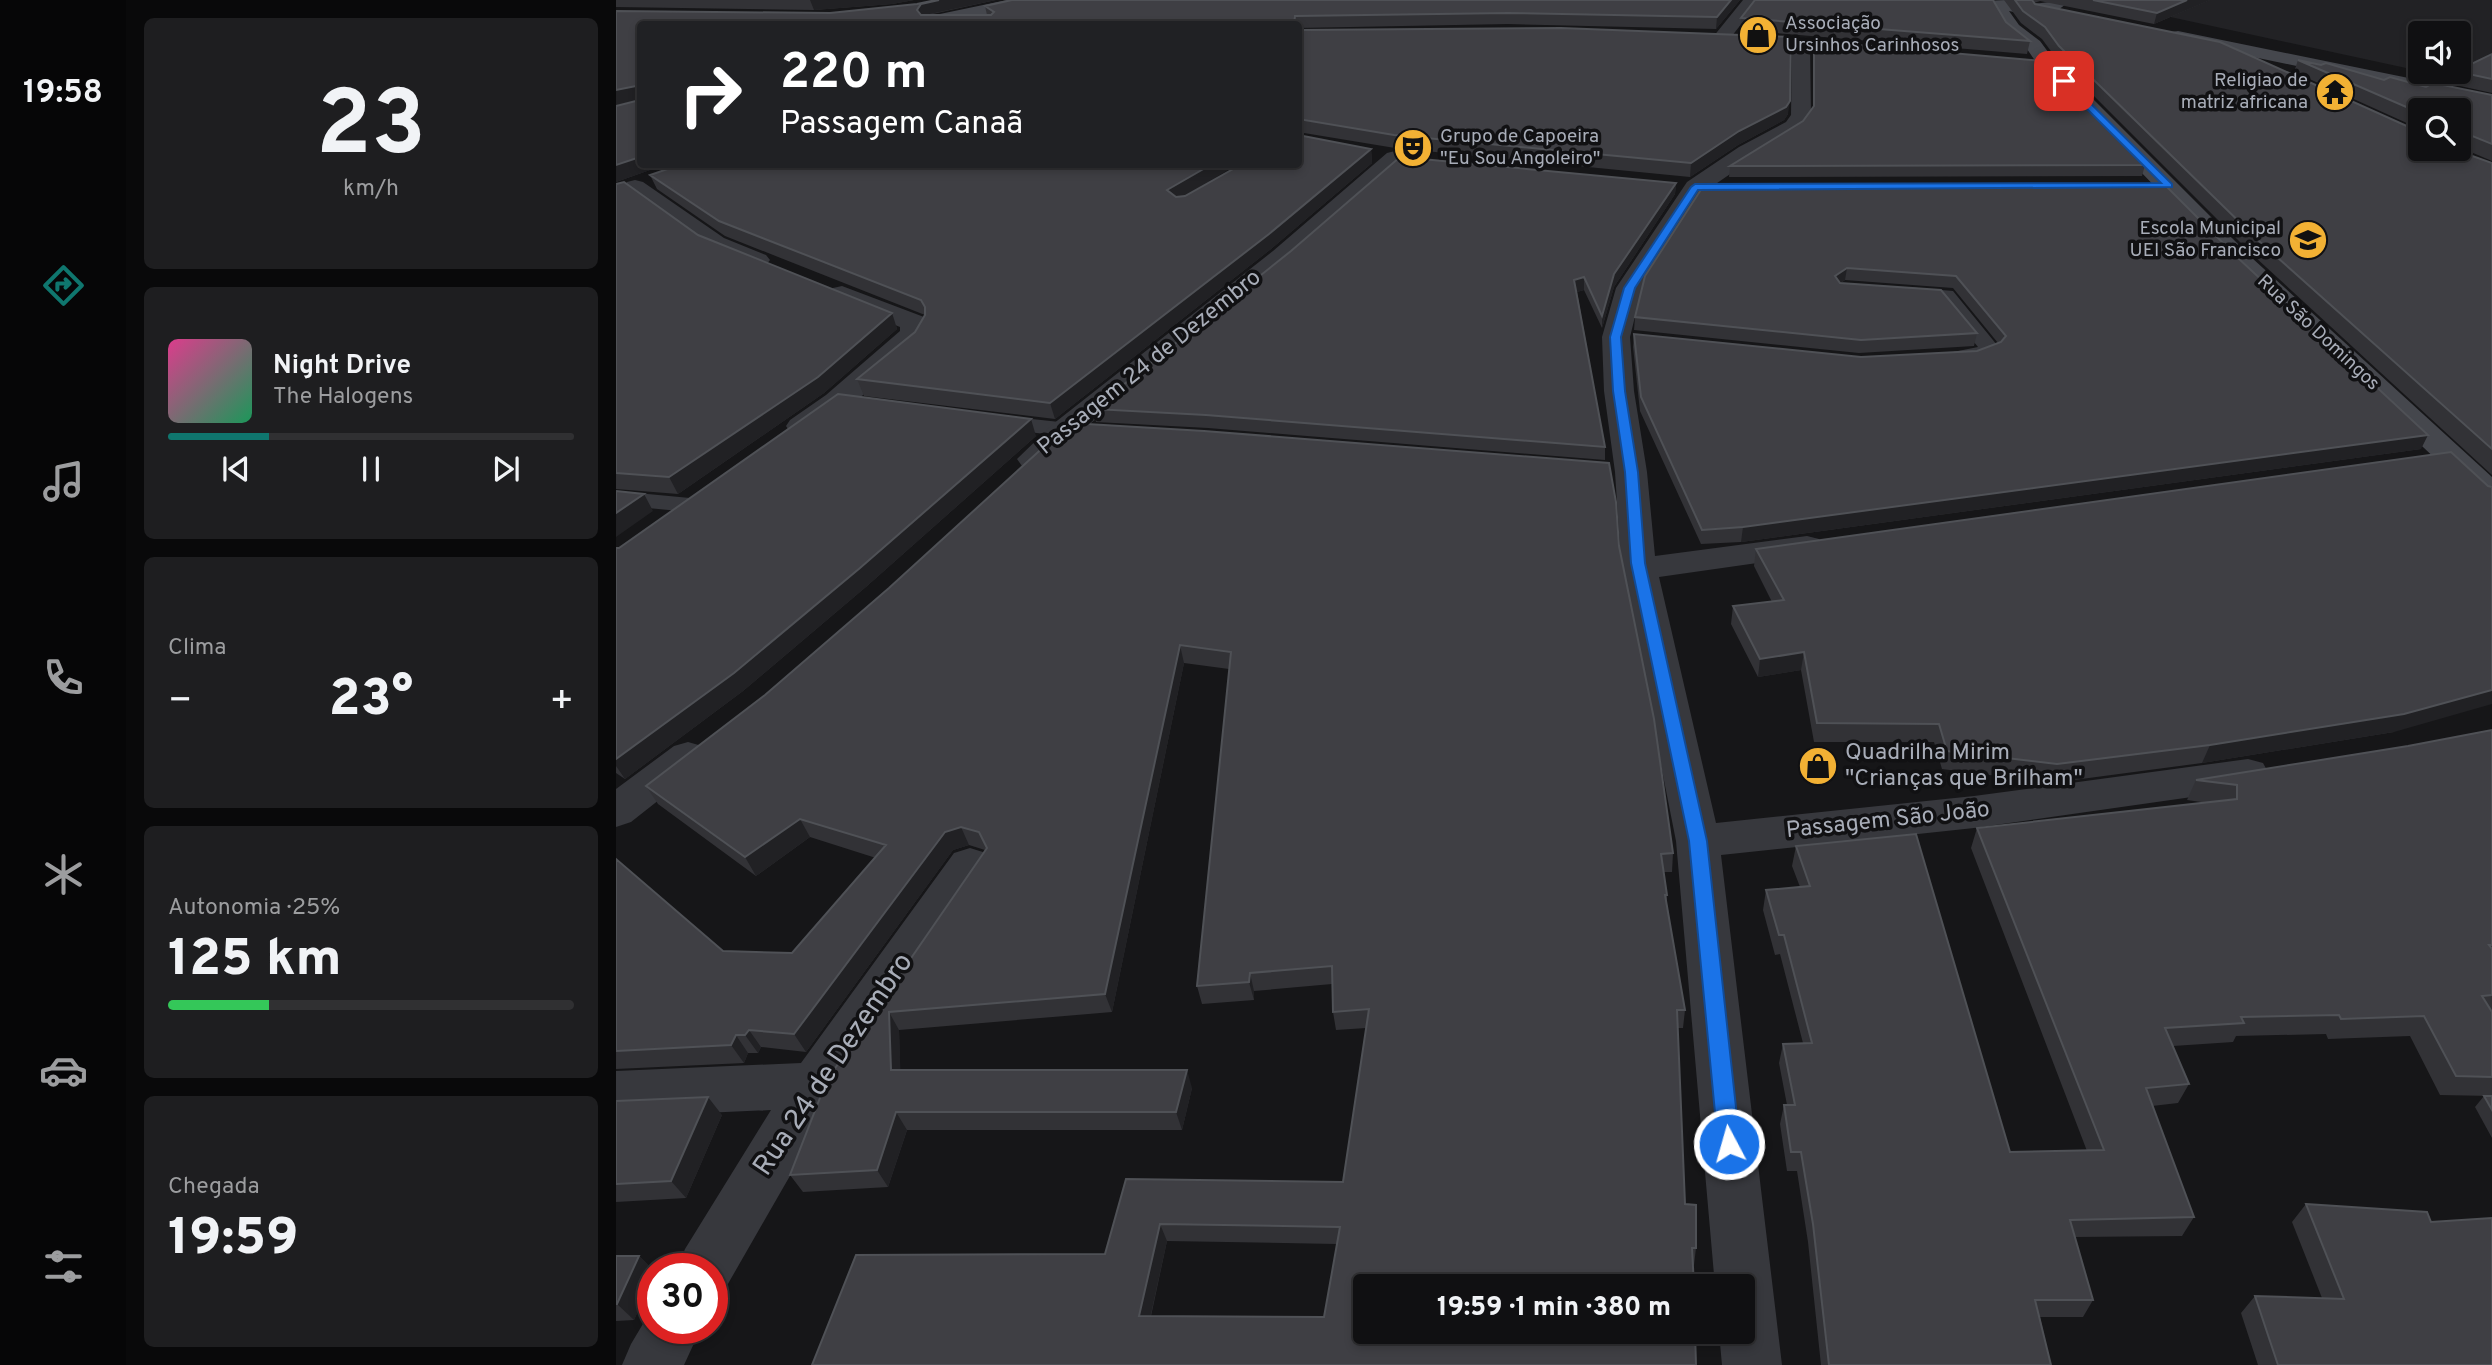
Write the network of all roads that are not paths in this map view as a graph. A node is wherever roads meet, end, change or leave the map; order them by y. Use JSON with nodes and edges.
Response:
{"nodes":[{"id":1,"x":957,"y":0,"type":"edge"},
{"id":2,"x":1032,"y":0,"type":"edge"},
{"id":3,"x":1752,"y":0,"type":"edge"},
{"id":4,"x":2061,"y":0,"type":"edge"},
{"id":5,"x":1993,"y":1,"type":"edge"},
{"id":6,"x":2035,"y":9,"type":"junction"},
{"id":7,"x":2077,"y":16,"type":"edge"},
{"id":8,"x":919,"y":19,"type":"edge"},
{"id":9,"x":945,"y":21,"type":"edge"},
{"id":10,"x":1749,"y":39,"type":"edge"},
{"id":11,"x":1801,"y":43,"type":"edge"},
{"id":12,"x":2214,"y":44,"type":"junction"},
{"id":13,"x":2034,"y":57,"type":"junction"},
{"id":14,"x":2283,"y":77,"type":"edge"},
{"id":15,"x":2492,"y":89,"type":"edge"},
{"id":16,"x":2492,"y":101,"type":"edge"},
{"id":17,"x":1396,"y":158,"type":"edge"},
{"id":18,"x":636,"y":186,"type":"edge"},
{"id":19,"x":1682,"y":186,"type":"junction"},
{"id":20,"x":2141,"y":186,"type":"edge"},
{"id":21,"x":2169,"y":186,"type":"junction"},
{"id":22,"x":1737,"y":187,"type":"edge"},
{"id":23,"x":777,"y":268,"type":"edge"},
{"id":24,"x":813,"y":283,"type":"edge"},
{"id":25,"x":1883,"y":291,"type":"edge"},
{"id":26,"x":1935,"y":358,"type":"edge"},
{"id":27,"x":970,"y":418,"type":"edge"},
{"id":28,"x":1064,"y":430,"type":"junction"},
{"id":29,"x":1103,"y":433,"type":"edge"},
{"id":30,"x":780,"y":441,"type":"edge"},
{"id":31,"x":2452,"y":457,"type":"junction"},
{"id":32,"x":2411,"y":462,"type":"edge"},
{"id":33,"x":1014,"y":476,"type":"edge"},
{"id":34,"x":2492,"y":494,"type":"edge"},
{"id":35,"x":701,"y":497,"type":"joint"},
{"id":36,"x":616,"y":498,"type":"edge"},
{"id":37,"x":648,"y":534,"type":"edge"},
{"id":38,"x":1832,"y":542,"type":"edge"},
{"id":39,"x":1639,"y":569,"type":"junction"},
{"id":40,"x":715,"y":735,"type":"edge"},
{"id":41,"x":2281,"y":770,"type":"edge"},
{"id":42,"x":616,"y":811,"type":"edge"},
{"id":43,"x":1698,"y":841,"type":"junction"},
{"id":44,"x":970,"y":865,"type":"dead end"},
{"id":45,"x":815,"y":1085,"type":"junction"},
{"id":46,"x":616,"y":1094,"type":"edge"},
{"id":47,"x":715,"y":1253,"type":"edge"},
{"id":48,"x":663,"y":1344,"type":"edge"},
{"id":49,"x":652,"y":1365,"type":"edge"},
{"id":50,"x":1752,"y":1365,"type":"edge"}],
"edges":[{"from":1,"to":8,"type":"street"},
{"from":2,"to":8,"type":"street"},
{"from":3,"to":10,"type":"street"},
{"from":4,"to":6,"type":"street"},
{"from":5,"to":6,"type":"street"},
{"from":5,"to":13,"type":"street","name":"Rua São Domingos"},
{"from":6,"to":7,"type":"street"},
{"from":6,"to":13,"type":"street"},
{"from":8,"to":9,"type":"street"},
{"from":11,"to":19,"type":"street"},
{"from":12,"to":14,"type":"street"},
{"from":12,"to":15,"type":"street"},
{"from":12,"to":16,"type":"street"},
{"from":13,"to":21,"type":"street","name":"Rua São Domingos"},
{"from":17,"to":28,"type":"street","name":"Passagem 24 de Dezembro"},
{"from":18,"to":23,"type":"street"},
{"from":19,"to":22,"type":"street"},
{"from":19,"to":39,"type":"street"},
{"from":20,"to":21,"type":"street"},
{"from":21,"to":31,"type":"street","name":"Rua São Domingos"},
{"from":24,"to":30,"type":"street"},
{"from":25,"to":26,"type":"lane"},
{"from":27,"to":28,"type":"lane"},
{"from":28,"to":29,"type":"lane"},
{"from":28,"to":33,"type":"street","name":"Passagem 24 de Dezembro"},
{"from":31,"to":32,"type":"street"},
{"from":31,"to":34,"type":"street","name":"Rua São Domingos"},
{"from":35,"to":36,"type":"lane"},
{"from":35,"to":37,"type":"street"},
{"from":38,"to":39,"type":"street"},
{"from":39,"to":43,"type":"street"},
{"from":40,"to":42,"type":"street"},
{"from":41,"to":43,"type":"street","name":"Passagem São João"},
{"from":43,"to":50,"type":"street"},
{"from":44,"to":45,"type":"street","name":"Rua 24 de Dezembro"},
{"from":45,"to":46,"type":"street"},
{"from":45,"to":47,"type":"street","name":"Rua 24 de Dezembro"},
{"from":48,"to":49,"type":"street"}]}
